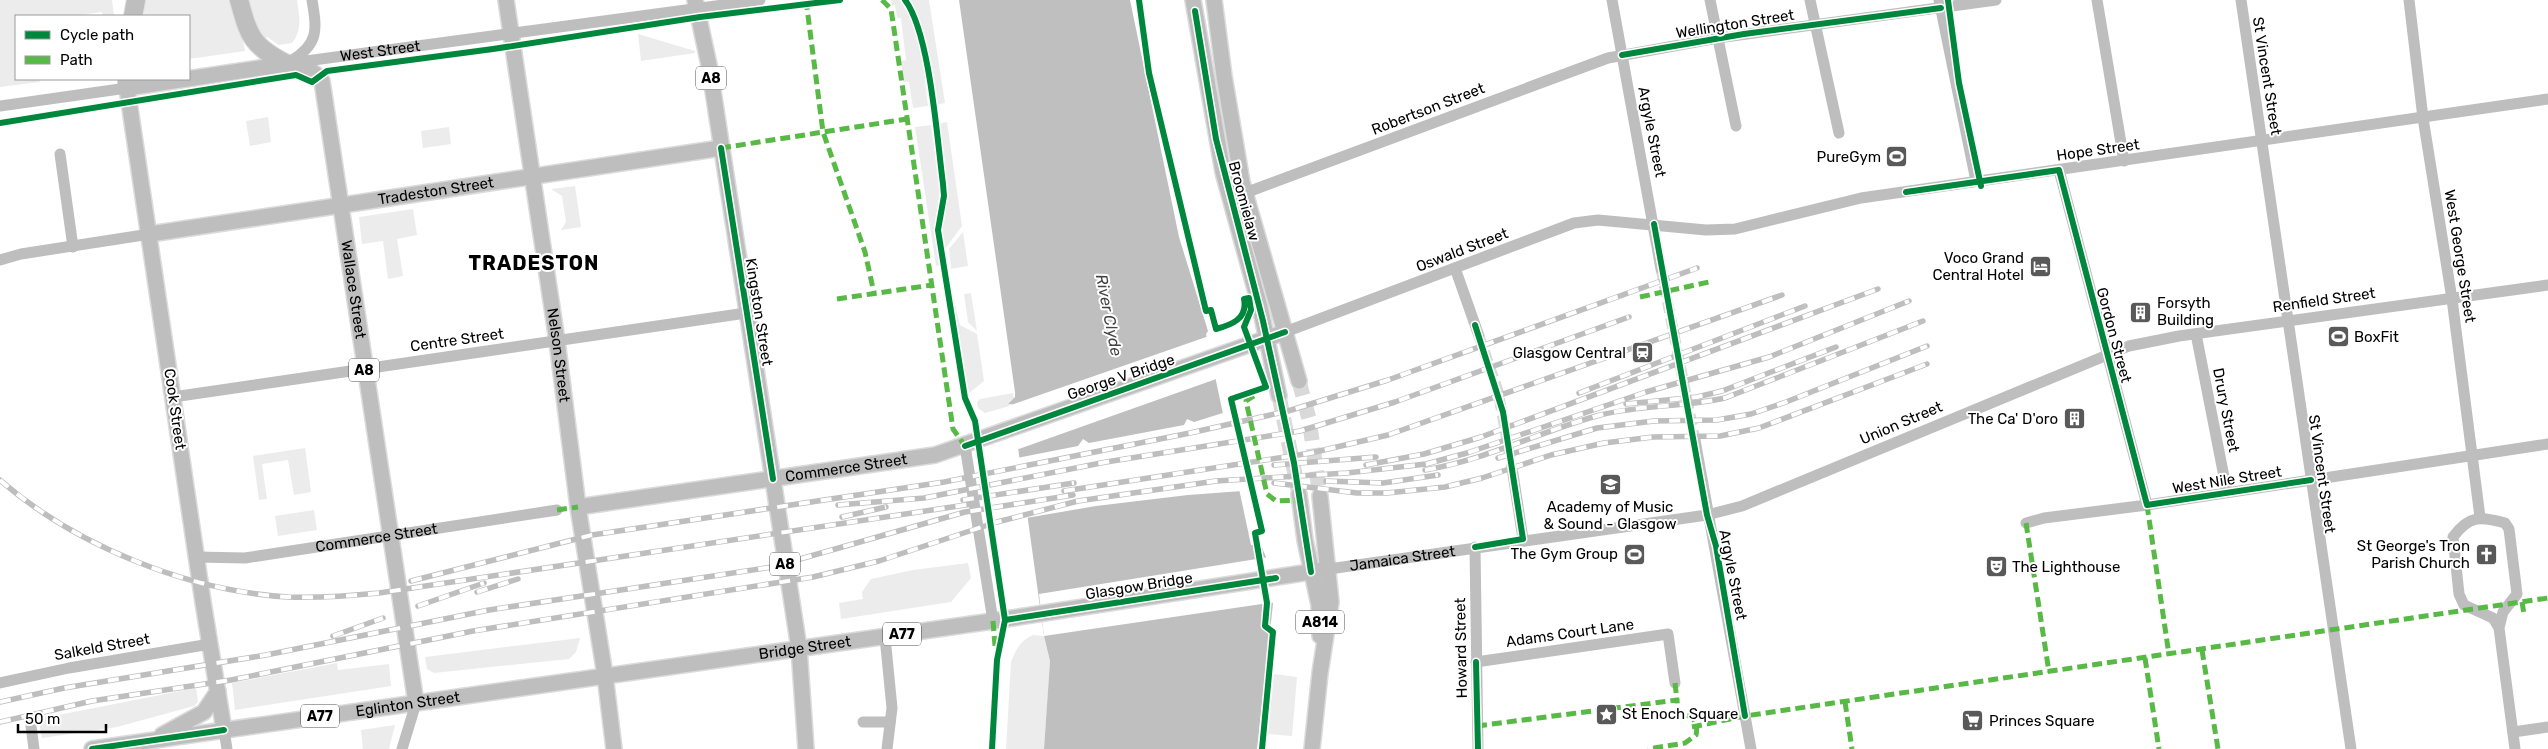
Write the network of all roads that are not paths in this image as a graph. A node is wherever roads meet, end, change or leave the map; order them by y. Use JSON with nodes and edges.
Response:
{"nodes":[{"id":1,"x":136,"y":0,"type":"edge"},
{"id":2,"x":240,"y":0,"type":"edge"},
{"id":3,"x":312,"y":0,"type":"edge"},
{"id":4,"x":506,"y":0,"type":"edge"},
{"id":5,"x":760,"y":0,"type":"edge"},
{"id":6,"x":1210,"y":0,"type":"edge"},
{"id":7,"x":1214,"y":0,"type":"edge"},
{"id":8,"x":1612,"y":0,"type":"edge"},
{"id":9,"x":1710,"y":0,"type":"edge"},
{"id":10,"x":1810,"y":0,"type":"edge"},
{"id":11,"x":1996,"y":0,"type":"edge"},
{"id":12,"x":2097,"y":0,"type":"edge"},
{"id":13,"x":2241,"y":0,"type":"edge"},
{"id":14,"x":2409,"y":0,"type":"edge"},
{"id":15,"x":697,"y":4,"type":"edge"},
{"id":16,"x":1940,"y":4,"type":"edge"},
{"id":17,"x":1194,"y":5,"type":"edge"},
{"id":18,"x":133,"y":15,"type":"edge"},
{"id":19,"x":1816,"y":25,"type":"junction"},
{"id":20,"x":511,"y":34,"type":"junction"},
{"id":21,"x":1718,"y":38,"type":"junction"},
{"id":22,"x":1622,"y":55,"type":"junction"},
{"id":23,"x":287,"y":64,"type":"junction"},
{"id":24,"x":190,"y":76,"type":"edge"},
{"id":25,"x":152,"y":80,"type":"edge"},
{"id":26,"x":127,"y":83,"type":"edge"},
{"id":27,"x":2548,"y":99,"type":"edge"},
{"id":28,"x":0,"y":106,"type":"edge"},
{"id":29,"x":2424,"y":118,"type":"junction"},
{"id":30,"x":1736,"y":126,"type":"dead end"},
{"id":31,"x":1839,"y":133,"type":"dead end"},
{"id":32,"x":2262,"y":140,"type":"junction"},
{"id":33,"x":720,"y":148,"type":"junction"},
{"id":34,"x":60,"y":154,"type":"dead end"},
{"id":35,"x":2124,"y":161,"type":"junction"},
{"id":36,"x":2059,"y":170,"type":"junction"},
{"id":37,"x":532,"y":176,"type":"junction"},
{"id":38,"x":1976,"y":181,"type":"junction"},
{"id":39,"x":1245,"y":193,"type":"junction"},
{"id":40,"x":339,"y":204,"type":"junction"},
{"id":41,"x":1654,"y":224,"type":"junction"},
{"id":42,"x":150,"y":234,"type":"junction"},
{"id":43,"x":73,"y":247,"type":"junction"},
{"id":44,"x":0,"y":260,"type":"edge"},
{"id":45,"x":1455,"y":268,"type":"junction"},
{"id":46,"x":1661,"y":269,"type":"tunnel mouth"},
{"id":47,"x":2548,"y":285,"type":"edge"},
{"id":48,"x":2452,"y":299,"type":"junction"},
{"id":49,"x":746,"y":313,"type":"junction"},
{"id":50,"x":2287,"y":321,"type":"junction"},
{"id":51,"x":1285,"y":332,"type":"junction"},
{"id":52,"x":2196,"y":334,"type":"junction"},
{"id":53,"x":1480,"y":336,"type":"tunnel mouth"},
{"id":54,"x":1267,"y":339,"type":"junction"},
{"id":55,"x":557,"y":341,"type":"junction"},
{"id":56,"x":2107,"y":355,"type":"junction"},
{"id":57,"x":364,"y":369,"type":"junction"},
{"id":58,"x":1299,"y":381,"type":"tunnel mouth"},
{"id":59,"x":1279,"y":396,"type":"tunnel mouth"},
{"id":60,"x":173,"y":397,"type":"junction"},
{"id":61,"x":1695,"y":440,"type":"tunnel mouth"},
{"id":62,"x":972,"y":443,"type":"junction"},
{"id":63,"x":2548,"y":444,"type":"edge"},
{"id":64,"x":2472,"y":455,"type":"junction"},
{"id":65,"x":1513,"y":474,"type":"tunnel mouth"},
{"id":66,"x":773,"y":480,"type":"junction"},
{"id":67,"x":2311,"y":480,"type":"junction"},
{"id":68,"x":2227,"y":492,"type":"junction"},
{"id":69,"x":1299,"y":494,"type":"tunnel mouth"},
{"id":70,"x":1320,"y":496,"type":"tunnel mouth"},
{"id":71,"x":2147,"y":505,"type":"junction"},
{"id":72,"x":578,"y":507,"type":"junction"},
{"id":73,"x":557,"y":510,"type":"dead end"},
{"id":74,"x":1707,"y":515,"type":"junction"},
{"id":75,"x":2480,"y":517,"type":"junction"},
{"id":76,"x":2026,"y":523,"type":"dead end"},
{"id":77,"x":390,"y":536,"type":"junction"},
{"id":78,"x":1524,"y":539,"type":"junction"},
{"id":79,"x":1475,"y":546,"type":"junction"},
{"id":80,"x":197,"y":557,"type":"junction"},
{"id":81,"x":1329,"y":569,"type":"junction"},
{"id":82,"x":1311,"y":572,"type":"junction"},
{"id":83,"x":1276,"y":578,"type":"joint"},
{"id":84,"x":999,"y":621,"type":"junction"},
{"id":85,"x":2499,"y":628,"type":"junction"},
{"id":86,"x":885,"y":637,"type":"junction"},
{"id":87,"x":210,"y":644,"type":"junction"},
{"id":88,"x":800,"y":648,"type":"junction"},
{"id":89,"x":1476,"y":662,"type":"junction"},
{"id":90,"x":1320,"y":673,"type":"junction"},
{"id":91,"x":606,"y":674,"type":"junction"},
{"id":92,"x":0,"y":683,"type":"edge"},
{"id":93,"x":1675,"y":683,"type":"dead end"},
{"id":94,"x":218,"y":691,"type":"junction"},
{"id":95,"x":416,"y":703,"type":"junction"},
{"id":96,"x":863,"y":722,"type":"dead end"},
{"id":97,"x":890,"y":722,"type":"junction"},
{"id":98,"x":31,"y":726,"type":"dead end"},
{"id":99,"x":2548,"y":727,"type":"edge"},
{"id":100,"x":224,"y":730,"type":"junction"},
{"id":101,"x":2513,"y":732,"type":"junction"},
{"id":102,"x":154,"y":740,"type":"junction"},
{"id":103,"x":34,"y":749,"type":"edge"},
{"id":104,"x":92,"y":749,"type":"edge"},
{"id":105,"x":227,"y":749,"type":"edge"},
{"id":106,"x":402,"y":749,"type":"edge"},
{"id":107,"x":614,"y":749,"type":"edge"},
{"id":108,"x":806,"y":749,"type":"edge"},
{"id":109,"x":887,"y":749,"type":"edge"},
{"id":110,"x":1312,"y":749,"type":"edge"},
{"id":111,"x":1478,"y":749,"type":"edge"},
{"id":112,"x":1751,"y":749,"type":"edge"},
{"id":113,"x":2351,"y":749,"type":"edge"},
{"id":114,"x":2515,"y":749,"type":"edge"}],
"edges":[{"from":1,"to":18,"type":"highway"},
{"from":2,"to":23,"type":"highway"},
{"from":3,"to":23,"type":"street"},
{"from":4,"to":20,"type":"main road","name":"Nelson Street"},
{"from":5,"to":15,"type":"street","name":"West Street"},
{"from":6,"to":17,"type":"street"},
{"from":7,"to":39,"type":"main road","name":"Broomielaw"},
{"from":8,"to":22,"type":"street","name":"Argyle Street"},
{"from":9,"to":21,"type":"street"},
{"from":10,"to":19,"type":"street"},
{"from":11,"to":16,"type":"street","name":"Wellington Street"},
{"from":12,"to":35,"type":"street"},
{"from":13,"to":32,"type":"street","name":"St Vincent Street"},
{"from":14,"to":29,"type":"street","name":"West George Street"},
{"from":15,"to":20,"type":"street","name":"West Street"},
{"from":15,"to":33,"type":"main road","name":"Kingston Street","number":"A8"},
{"from":16,"to":19,"type":"street","name":"Wellington Street"},
{"from":16,"to":38,"type":"street"},
{"from":17,"to":54,"type":"main road","name":"Broomielaw"},
{"from":19,"to":21,"type":"street","name":"Wellington Street"},
{"from":19,"to":31,"type":"street"},
{"from":20,"to":23,"type":"street","name":"West Street"},
{"from":20,"to":37,"type":"main road","name":"Nelson Street"},
{"from":21,"to":22,"type":"street","name":"Wellington Street"},
{"from":21,"to":30,"type":"street"},
{"from":22,"to":39,"type":"street","name":"Robertson Street"},
{"from":22,"to":41,"type":"street","name":"Argyle Street"},
{"from":23,"to":24,"type":"main road","name":"West Street","number":"A8"},
{"from":23,"to":40,"type":"main road","name":"Wallace Street","number":"A8"},
{"from":25,"to":26,"type":"main road","name":"West Street","number":"A8"},
{"from":26,"to":28,"type":"street","name":"West Street"},
{"from":26,"to":42,"type":"main road","name":"Cook Street"},
{"from":27,"to":29,"type":"street","name":"Hope Street"},
{"from":29,"to":32,"type":"street","name":"Hope Street"},
{"from":29,"to":48,"type":"street","name":"West George Street"},
{"from":32,"to":35,"type":"street","name":"Hope Street"},
{"from":32,"to":50,"type":"street","name":"St Vincent Street"},
{"from":33,"to":37,"type":"main road","name":"Tradeston Street"},
{"from":33,"to":49,"type":"main road","name":"Kingston Street","number":"A8"},
{"from":34,"to":43,"type":"street"},
{"from":35,"to":36,"type":"street","name":"Hope Street"},
{"from":36,"to":38,"type":"street","name":"Hope Street"},
{"from":36,"to":56,"type":"street","name":"Gordon Street"},
{"from":37,"to":40,"type":"main road","name":"Tradeston Street"},
{"from":37,"to":55,"type":"main road","name":"Nelson Street"},
{"from":38,"to":41,"type":"street","name":"Hope Street"},
{"from":39,"to":51,"type":"main road","name":"Broomielaw"},
{"from":40,"to":42,"type":"main road","name":"Tradeston Street"},
{"from":40,"to":57,"type":"main road","name":"Wallace Street","number":"A8"},
{"from":41,"to":45,"type":"street","name":"Oswald Street"},
{"from":41,"to":46,"type":"street","name":"Argyle Street"},
{"from":42,"to":43,"type":"street"},
{"from":42,"to":60,"type":"main road","name":"Cook Street"},
{"from":43,"to":44,"type":"street"},
{"from":45,"to":51,"type":"street","name":"Oswald Street"},
{"from":45,"to":53,"type":"street"},
{"from":47,"to":48,"type":"street","name":"Renfield Street"},
{"from":48,"to":50,"type":"street","name":"Renfield Street"},
{"from":48,"to":64,"type":"street","name":"West George Street"},
{"from":49,"to":55,"type":"street","name":"Centre Street"},
{"from":49,"to":66,"type":"main road","name":"Kingston Street","number":"A8"},
{"from":50,"to":52,"type":"street","name":"Renfield Street"},
{"from":50,"to":67,"type":"street","name":"St Vincent Street"},
{"from":51,"to":54,"type":"main road","name":"George V Bridge"},
{"from":51,"to":58,"type":"main road","name":"Broomielaw"},
{"from":52,"to":56,"type":"street","name":"Renfield Street"},
{"from":52,"to":68,"type":"street","name":"Drury Street"},
{"from":54,"to":59,"type":"main road","name":"Broomielaw"},
{"from":54,"to":62,"type":"main road","name":"George V Bridge"},
{"from":55,"to":57,"type":"street","name":"Centre Street"},
{"from":55,"to":72,"type":"main road","name":"Nelson Street"},
{"from":56,"to":71,"type":"street","name":"Gordon Street"},
{"from":56,"to":74,"type":"street","name":"Union Street"},
{"from":57,"to":60,"type":"street","name":"Centre Street"},
{"from":57,"to":77,"type":"main road","name":"Wallace Street","number":"A8"},
{"from":60,"to":80,"type":"main road","name":"Cook Street"},
{"from":61,"to":74,"type":"street","name":"Argyle Street"},
{"from":62,"to":66,"type":"main road","name":"Commerce Street"},
{"from":62,"to":84,"type":"street"},
{"from":63,"to":64,"type":"street","name":"West Nile Street"},
{"from":64,"to":67,"type":"street","name":"West Nile Street"},
{"from":64,"to":75,"type":"street","name":"West George Street"},
{"from":65,"to":78,"type":"street"},
{"from":66,"to":72,"type":"main road","name":"Commerce Street"},
{"from":66,"to":88,"type":"main road","name":"Kingston Street","number":"A8"},
{"from":67,"to":68,"type":"street","name":"West Nile Street"},
{"from":67,"to":113,"type":"street","name":"St Vincent Street"},
{"from":68,"to":71,"type":"street","name":"West Nile Street"},
{"from":69,"to":82,"type":"main road","number":"A814"},
{"from":70,"to":81,"type":"main road","number":"A814"},
{"from":71,"to":76,"type":"street","name":"West Nile Street"},
{"from":72,"to":91,"type":"main road","name":"Nelson Street"},
{"from":73,"to":77,"type":"street","name":"Commerce Street"},
{"from":74,"to":78,"type":"street","name":"Jamaica Street"},
{"from":74,"to":112,"type":"street","name":"Argyle Street"},
{"from":75,"to":85,"type":"street"},
{"from":75,"to":85,"type":"street"},
{"from":77,"to":80,"type":"street","name":"Commerce Street"},
{"from":77,"to":95,"type":"main road","name":"Wallace Street","number":"A8"},
{"from":78,"to":79,"type":"street","name":"Jamaica Street"},
{"from":79,"to":81,"type":"street","name":"Jamaica Street"},
{"from":79,"to":89,"type":"street","name":"Howard Street"},
{"from":80,"to":87,"type":"main road","name":"Cook Street"},
{"from":81,"to":82,"type":"main road","name":"Jamaica Street"},
{"from":81,"to":90,"type":"main road","number":"A814"},
{"from":82,"to":83,"type":"main road","name":"Jamaica Street"},
{"from":82,"to":90,"type":"main road","number":"A814"},
{"from":83,"to":84,"type":"main road","name":"Glasgow Bridge","number":"A77"},
{"from":84,"to":86,"type":"main road","name":"Bridge Street","number":"A77"},
{"from":85,"to":101,"type":"street"},
{"from":86,"to":88,"type":"main road","name":"Bridge Street","number":"A77"},
{"from":86,"to":97,"type":"street"},
{"from":87,"to":92,"type":"street","name":"Salkeld Street"},
{"from":87,"to":94,"type":"main road","name":"Cook Street"},
{"from":88,"to":91,"type":"main road","name":"Bridge Street","number":"A77"},
{"from":88,"to":108,"type":"main road","number":"A8"},
{"from":89,"to":93,"type":"street","name":"Adams Court Lane"},
{"from":89,"to":111,"type":"street","name":"Howard Street"},
{"from":90,"to":110,"type":"main road","number":"A814"},
{"from":91,"to":95,"type":"main road","name":"Eglinton Street","number":"A77"},
{"from":91,"to":107,"type":"main road","name":"Nelson Street"},
{"from":94,"to":100,"type":"main road","name":"Cook Street"},
{"from":94,"to":102,"type":"main road"},
{"from":95,"to":100,"type":"main road","name":"Eglinton Street","number":"A77"},
{"from":95,"to":106,"type":"street"},
{"from":96,"to":97,"type":"street"},
{"from":97,"to":109,"type":"street"},
{"from":98,"to":103,"type":"street"},
{"from":99,"to":101,"type":"street"},
{"from":100,"to":102,"type":"main road","name":"Eglinton Street","number":"A77"},
{"from":100,"to":105,"type":"street"},
{"from":101,"to":114,"type":"street"},
{"from":102,"to":104,"type":"main road","name":"Eglinton Street","number":"A77"}]}
